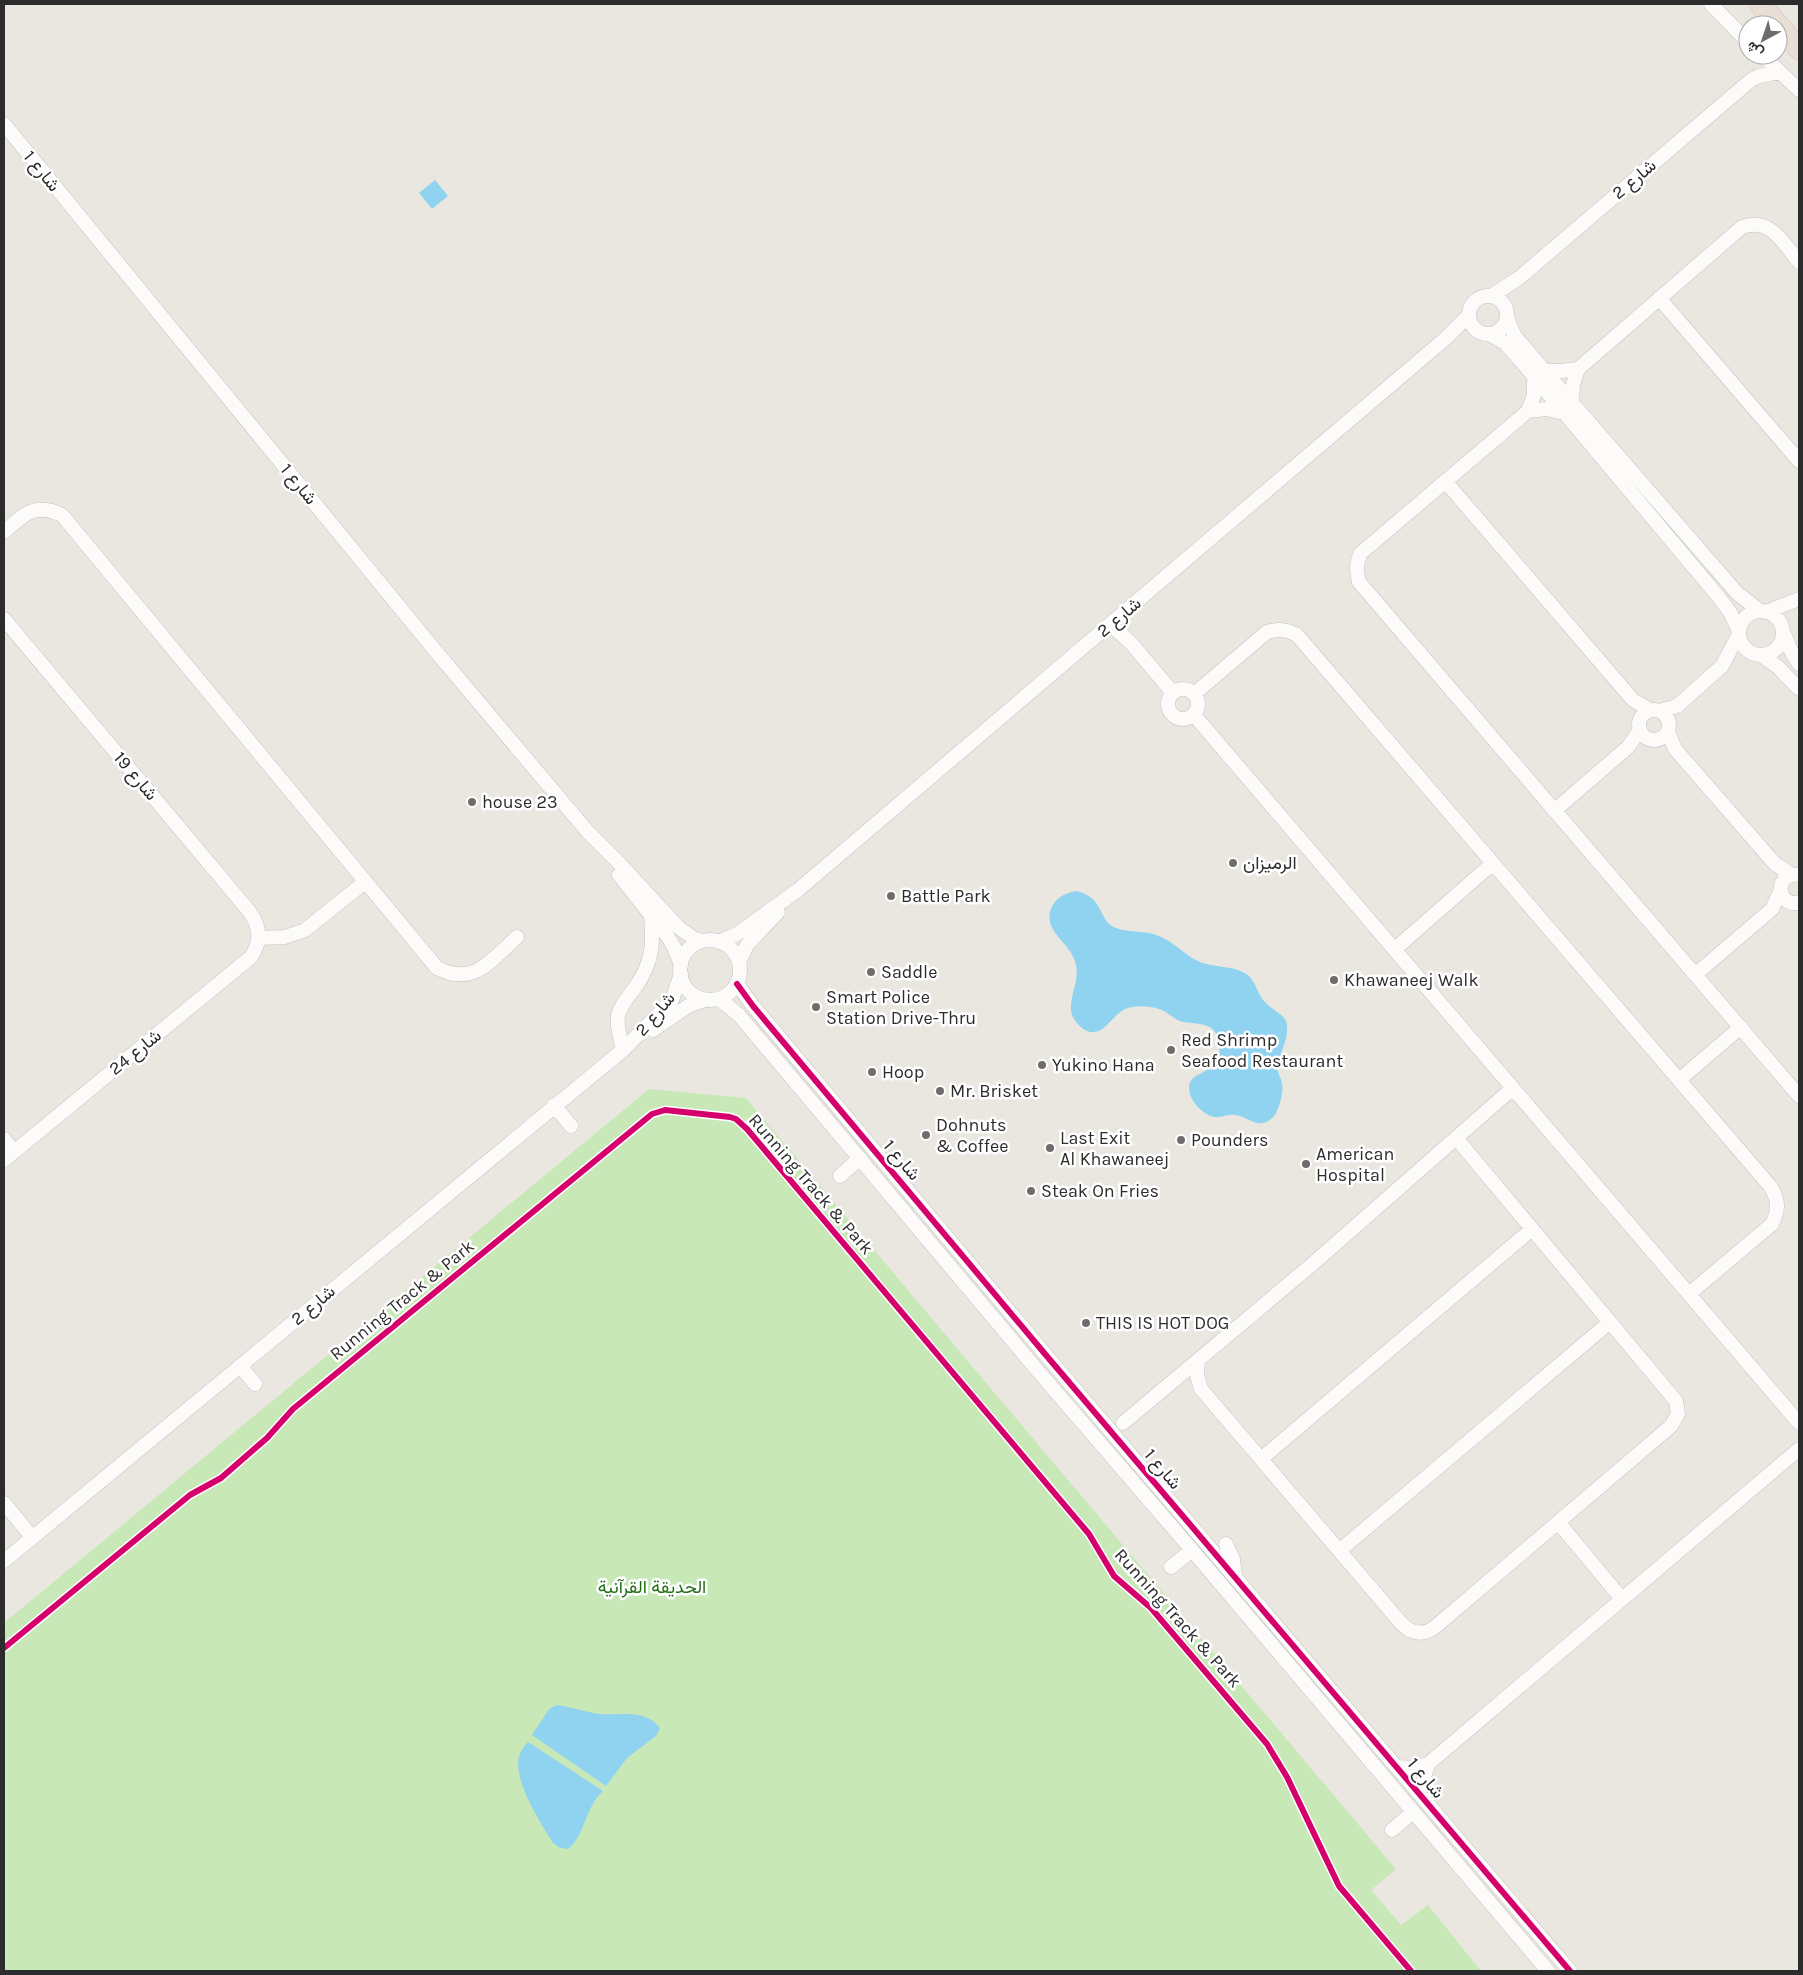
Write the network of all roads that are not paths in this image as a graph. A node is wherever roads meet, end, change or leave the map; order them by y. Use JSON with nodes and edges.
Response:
{"nodes":[{"id":1,"x":1711,"y":4,"type":"edge"},
{"id":2,"x":1760,"y":4,"type":"edge"},
{"id":3,"x":1738,"y":32,"type":"edge"},
{"id":4,"x":1797,"y":46,"type":"edge"},
{"id":5,"x":1756,"y":65,"type":"edge"},
{"id":6,"x":1773,"y":65,"type":"edge"},
{"id":7,"x":1780,"y":72,"type":"junction"},
{"id":8,"x":1751,"y":80,"type":"junction"},
{"id":9,"x":1799,"y":90,"type":"edge"},
{"id":10,"x":4,"y":124,"type":"edge"},
{"id":11,"x":1799,"y":262,"type":"edge"},
{"id":12,"x":1519,"y":278,"type":"junction"},
{"id":13,"x":1491,"y":296,"type":"junction"},
{"id":14,"x":1659,"y":298,"type":"junction"},
{"id":15,"x":1506,"y":313,"type":"junction"},
{"id":16,"x":1469,"y":315,"type":"junction"},
{"id":17,"x":1484,"y":333,"type":"junction"},
{"id":18,"x":1446,"y":338,"type":"junction"},
{"id":19,"x":1578,"y":369,"type":"junction"},
{"id":20,"x":1539,"y":374,"type":"junction"},
{"id":21,"x":1568,"y":408,"type":"junction"},
{"id":22,"x":1528,"y":411,"type":"junction"},
{"id":23,"x":1799,"y":461,"type":"edge"},
{"id":24,"x":1445,"y":481,"type":"junction"},
{"id":25,"x":4,"y":532,"type":"edge"},
{"id":26,"x":1799,"y":601,"type":"edge"},
{"id":27,"x":1763,"y":611,"type":"junction"},
{"id":28,"x":4,"y":619,"type":"edge"},
{"id":29,"x":1113,"y":622,"type":"junction"},
{"id":30,"x":1783,"y":631,"type":"junction"},
{"id":31,"x":1739,"y":633,"type":"junction"},
{"id":32,"x":1760,"y":655,"type":"junction"},
{"id":33,"x":1799,"y":664,"type":"edge"},
{"id":34,"x":1722,"y":666,"type":"junction"},
{"id":35,"x":1799,"y":689,"type":"edge"},
{"id":36,"x":1173,"y":693,"type":"junction"},
{"id":37,"x":1194,"y":694,"type":"junction"},
{"id":38,"x":1194,"y":715,"type":"junction"},
{"id":39,"x":1655,"y":726,"type":"junction"},
{"id":40,"x":1554,"y":811,"type":"junction"},
{"id":41,"x":596,"y":842,"type":"junction"},
{"id":42,"x":1493,"y":863,"type":"junction"},
{"id":43,"x":1775,"y":864,"type":"junction"},
{"id":44,"x":1796,"y":875,"type":"edge"},
{"id":45,"x":365,"y":882,"type":"junction"},
{"id":46,"x":791,"y":896,"type":"junction"},
{"id":47,"x":1787,"y":896,"type":"edge"},
{"id":48,"x":651,"y":916,"type":"junction"},
{"id":49,"x":517,"y":937,"type":"dead end"},
{"id":50,"x":259,"y":938,"type":"junction"},
{"id":51,"x":703,"y":942,"type":"junction"},
{"id":52,"x":719,"y":942,"type":"junction"},
{"id":53,"x":1395,"y":949,"type":"junction"},
{"id":54,"x":739,"y":962,"type":"junction"},
{"id":55,"x":681,"y":969,"type":"junction"},
{"id":56,"x":1696,"y":974,"type":"junction"},
{"id":57,"x":737,"y":984,"type":"junction"},
{"id":58,"x":719,"y":999,"type":"junction"},
{"id":59,"x":705,"y":1000,"type":"junction"},
{"id":60,"x":1740,"y":1027,"type":"junction"},
{"id":61,"x":623,"y":1050,"type":"junction"},
{"id":62,"x":1679,"y":1080,"type":"junction"},
{"id":63,"x":1513,"y":1088,"type":"junction"},
{"id":64,"x":1799,"y":1096,"type":"edge"},
{"id":65,"x":554,"y":1105,"type":"junction"},
{"id":66,"x":571,"y":1126,"type":"dead end"},
{"id":67,"x":1456,"y":1138,"type":"junction"},
{"id":68,"x":4,"y":1139,"type":"edge"},
{"id":69,"x":9,"y":1156,"type":"edge"},
{"id":70,"x":860,"y":1158,"type":"junction"},
{"id":71,"x":840,"y":1176,"type":"dead end"},
{"id":72,"x":1532,"y":1230,"type":"junction"},
{"id":73,"x":1689,"y":1294,"type":"junction"},
{"id":74,"x":1610,"y":1322,"type":"junction"},
{"id":75,"x":1198,"y":1360,"type":"junction"},
{"id":76,"x":240,"y":1366,"type":"junction"},
{"id":77,"x":1174,"y":1381,"type":"junction"},
{"id":78,"x":255,"y":1384,"type":"dead end"},
{"id":79,"x":1201,"y":1389,"type":"junction"},
{"id":80,"x":1124,"y":1423,"type":"dead end"},
{"id":81,"x":1799,"y":1423,"type":"edge"},
{"id":82,"x":1799,"y":1449,"type":"edge"},
{"id":83,"x":1261,"y":1459,"type":"junction"},
{"id":84,"x":4,"y":1503,"type":"edge"},
{"id":85,"x":1558,"y":1522,"type":"junction"},
{"id":86,"x":32,"y":1537,"type":"junction"},
{"id":87,"x":1226,"y":1544,"type":"dead end"},
{"id":88,"x":1192,"y":1550,"type":"junction"},
{"id":89,"x":1339,"y":1551,"type":"junction"},
{"id":90,"x":4,"y":1561,"type":"edge"},
{"id":91,"x":1172,"y":1567,"type":"dead end"},
{"id":92,"x":1235,"y":1577,"type":"junction"},
{"id":93,"x":1622,"y":1599,"type":"junction"},
{"id":94,"x":1428,"y":1764,"type":"junction"},
{"id":95,"x":1398,"y":1767,"type":"junction"},
{"id":96,"x":1419,"y":1794,"type":"junction"},
{"id":97,"x":1413,"y":1812,"type":"junction"},
{"id":98,"x":1392,"y":1830,"type":"dead end"},
{"id":99,"x":1548,"y":1971,"type":"edge"},
{"id":100,"x":1570,"y":1971,"type":"edge"}],
"edges":[{"from":1,"to":3,"type":"street"},
{"from":2,"to":4,"type":"highway"},
{"from":5,"to":8,"type":"street"},
{"from":6,"to":7,"type":"street"},
{"from":7,"to":8,"type":"street","name":"شارع 2"},
{"from":7,"to":9,"type":"street"},
{"from":8,"to":12,"type":"street","name":"شارع 2"},
{"from":10,"to":41,"type":"street","name":"شارع 1"},
{"from":11,"to":14,"type":"street"},
{"from":12,"to":13,"type":"street","name":"شارع 2"},
{"from":12,"to":15,"type":"street","name":"شارع 2"},
{"from":13,"to":15,"type":"street"},
{"from":13,"to":16,"type":"street"},
{"from":14,"to":19,"type":"street"},
{"from":14,"to":23,"type":"street"},
{"from":15,"to":17,"type":"street"},
{"from":15,"to":20,"type":"street"},
{"from":16,"to":17,"type":"street"},
{"from":16,"to":18,"type":"street","name":"شارع 2"},
{"from":17,"to":18,"type":"street"},
{"from":17,"to":20,"type":"street"},
{"from":18,"to":29,"type":"street","name":"شارع 2"},
{"from":19,"to":20,"type":"street"},
{"from":19,"to":21,"type":"street"},
{"from":20,"to":21,"type":"street"},
{"from":20,"to":22,"type":"street"},
{"from":21,"to":22,"type":"street"},
{"from":21,"to":27,"type":"street"},
{"from":21,"to":31,"type":"street"},
{"from":22,"to":24,"type":"street"},
{"from":24,"to":39,"type":"street"},
{"from":24,"to":40,"type":"street"},
{"from":25,"to":45,"type":"street"},
{"from":26,"to":27,"type":"street"},
{"from":26,"to":30,"type":"street"},
{"from":27,"to":30,"type":"street"},
{"from":27,"to":31,"type":"street"},
{"from":28,"to":50,"type":"street","name":"شارع 19"},
{"from":29,"to":36,"type":"street"},
{"from":29,"to":46,"type":"street","name":"شارع 2"},
{"from":30,"to":32,"type":"street"},
{"from":30,"to":33,"type":"street"},
{"from":31,"to":32,"type":"street"},
{"from":31,"to":34,"type":"street"},
{"from":32,"to":34,"type":"street"},
{"from":32,"to":35,"type":"street"},
{"from":34,"to":39,"type":"street"},
{"from":36,"to":37,"type":"street"},
{"from":36,"to":38,"type":"street"},
{"from":37,"to":38,"type":"street"},
{"from":37,"to":42,"type":"street"},
{"from":38,"to":53,"type":"street"},
{"from":39,"to":40,"type":"street"},
{"from":39,"to":43,"type":"street"},
{"from":40,"to":56,"type":"street"},
{"from":41,"to":48,"type":"street","name":"شارع 1"},
{"from":41,"to":51,"type":"street","name":"شارع 1"},
{"from":42,"to":53,"type":"street"},
{"from":42,"to":62,"type":"street"},
{"from":43,"to":44,"type":"street"},
{"from":43,"to":47,"type":"street"},
{"from":44,"to":47,"type":"street"},
{"from":45,"to":49,"type":"street"},
{"from":45,"to":50,"type":"street"},
{"from":46,"to":52,"type":"street","name":"شارع 2"},
{"from":46,"to":54,"type":"street","name":"شارع 2"},
{"from":47,"to":56,"type":"street"},
{"from":48,"to":55,"type":"street","name":"شارع 1"},
{"from":48,"to":61,"type":"street"},
{"from":50,"to":69,"type":"street","name":"شارع 24"},
{"from":51,"to":52,"type":"street"},
{"from":51,"to":55,"type":"street"},
{"from":52,"to":54,"type":"street"},
{"from":53,"to":63,"type":"street"},
{"from":54,"to":57,"type":"street"},
{"from":55,"to":59,"type":"street"},
{"from":55,"to":61,"type":"street","name":"شارع 2"},
{"from":56,"to":60,"type":"street"},
{"from":57,"to":58,"type":"street"},
{"from":57,"to":92,"type":"street","name":"شارع 1"},
{"from":58,"to":59,"type":"street"},
{"from":58,"to":70,"type":"street","name":"شارع 1"},
{"from":59,"to":61,"type":"street","name":"شارع 2"},
{"from":60,"to":62,"type":"street"},
{"from":60,"to":64,"type":"street"},
{"from":61,"to":65,"type":"street","name":"شارع 2"},
{"from":62,"to":73,"type":"street"},
{"from":63,"to":67,"type":"street"},
{"from":63,"to":73,"type":"street"},
{"from":65,"to":66,"type":"street"},
{"from":65,"to":76,"type":"street","name":"شارع 2"},
{"from":67,"to":72,"type":"street"},
{"from":67,"to":75,"type":"street"},
{"from":68,"to":69,"type":"street"},
{"from":70,"to":71,"type":"street"},
{"from":70,"to":88,"type":"street","name":"شارع 1"},
{"from":72,"to":74,"type":"street"},
{"from":72,"to":83,"type":"street"},
{"from":73,"to":81,"type":"street"},
{"from":74,"to":85,"type":"street"},
{"from":74,"to":89,"type":"street"},
{"from":75,"to":77,"type":"street"},
{"from":75,"to":79,"type":"street"},
{"from":76,"to":78,"type":"street"},
{"from":76,"to":86,"type":"street","name":"شارع 2"},
{"from":77,"to":79,"type":"street"},
{"from":77,"to":80,"type":"street"},
{"from":79,"to":83,"type":"street"},
{"from":82,"to":93,"type":"street"},
{"from":83,"to":89,"type":"street"},
{"from":84,"to":86,"type":"street"},
{"from":85,"to":89,"type":"street"},
{"from":85,"to":93,"type":"street"},
{"from":86,"to":90,"type":"street","name":"شارع 2"},
{"from":87,"to":92,"type":"street"},
{"from":88,"to":91,"type":"street"},
{"from":88,"to":97,"type":"street","name":"شارع 1"},
{"from":92,"to":95,"type":"street","name":"شارع 1"},
{"from":93,"to":94,"type":"street"},
{"from":94,"to":95,"type":"street"},
{"from":94,"to":96,"type":"street"},
{"from":95,"to":96,"type":"street","name":"شارع 1"},
{"from":96,"to":100,"type":"street","name":"شارع 1"},
{"from":97,"to":98,"type":"street"},
{"from":97,"to":99,"type":"street","name":"شارع 1"}]}
